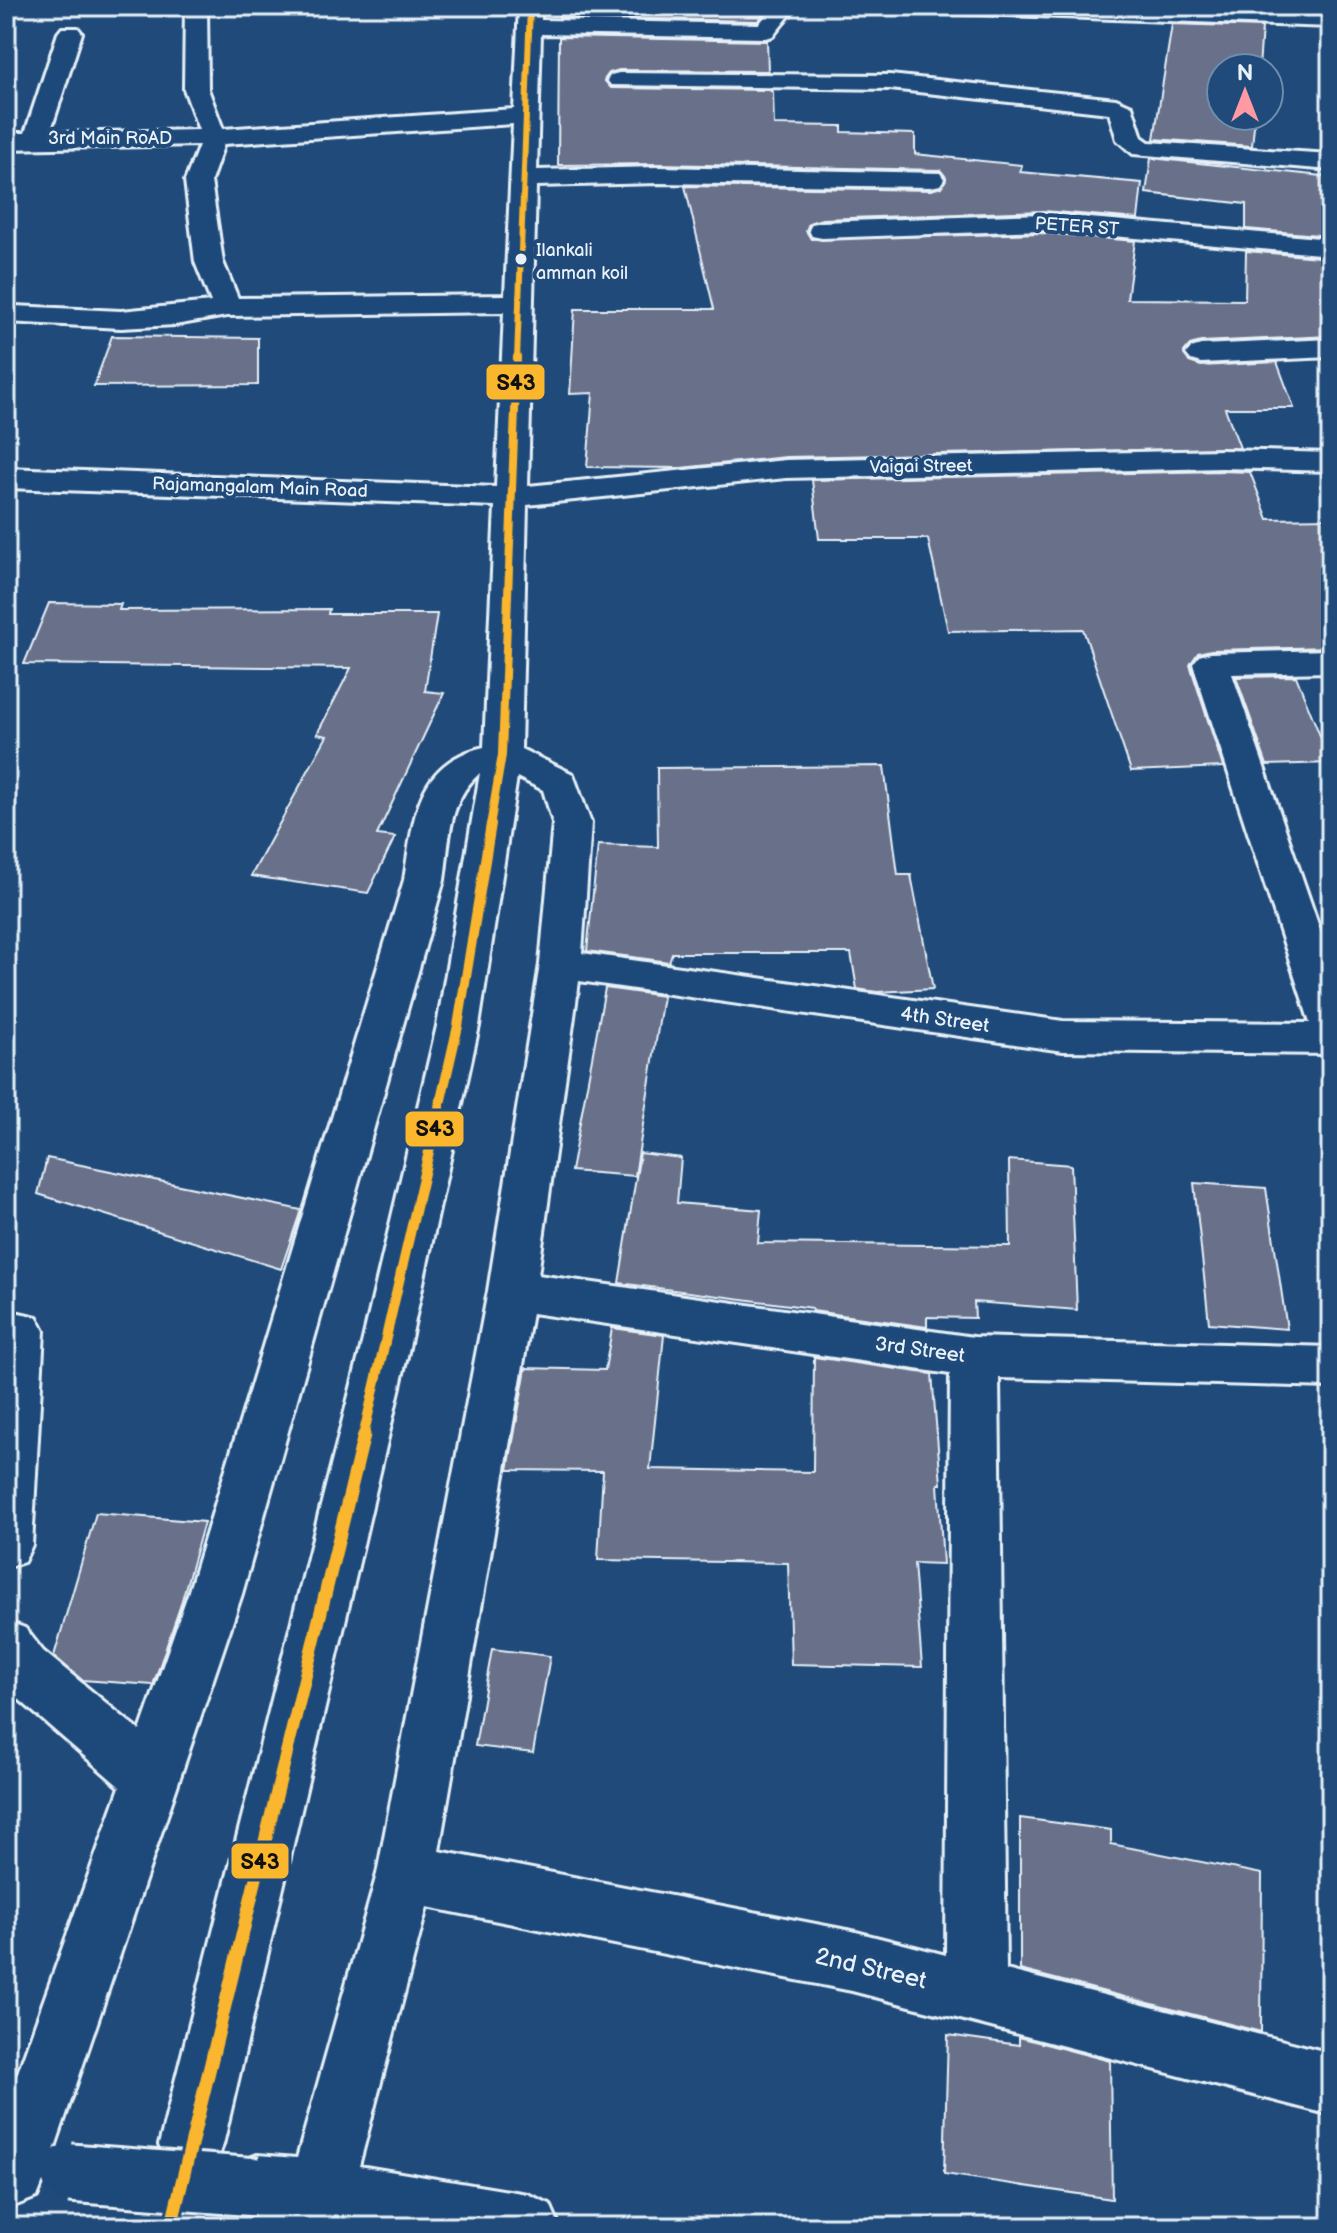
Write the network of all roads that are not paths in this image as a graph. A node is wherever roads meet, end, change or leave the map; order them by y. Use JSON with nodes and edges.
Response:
{"nodes":[{"id":1,"x":196,"y":6,"type":"edge"},
{"id":2,"x":786,"y":6,"type":"edge"},
{"id":3,"x":953,"y":6,"type":"edge"},
{"id":4,"x":529,"y":16,"type":"edge"},
{"id":5,"x":1331,"y":20,"type":"edge"},
{"id":6,"x":70,"y":33,"type":"dead end"},
{"id":7,"x":619,"y":80,"type":"dead end"},
{"id":8,"x":526,"y":116,"type":"junction"},
{"id":9,"x":214,"y":137,"type":"junction"},
{"id":10,"x":36,"y":138,"type":"junction"},
{"id":11,"x":6,"y":141,"type":"edge"},
{"id":12,"x":1331,"y":162,"type":"edge"},
{"id":13,"x":525,"y":178,"type":"junction"},
{"id":14,"x":931,"y":179,"type":"dead end"},
{"id":15,"x":822,"y":230,"type":"dead end"},
{"id":16,"x":1331,"y":247,"type":"edge"},
{"id":17,"x":520,"y":303,"type":"junction"},
{"id":18,"x":227,"y":307,"type":"junction"},
{"id":19,"x":14,"y":315,"type":"dead end"},
{"id":20,"x":1331,"y":348,"type":"edge"},
{"id":21,"x":1201,"y":354,"type":"dead end"},
{"id":22,"x":1331,"y":462,"type":"edge"},
{"id":23,"x":6,"y":478,"type":"edge"},
{"id":24,"x":513,"y":497,"type":"junction"},
{"id":25,"x":1331,"y":661,"type":"edge"},
{"id":26,"x":502,"y":755,"type":"junction"},
{"id":27,"x":561,"y":964,"type":"junction"},
{"id":28,"x":1331,"y":1023,"type":"edge"},
{"id":29,"x":1331,"y":1039,"type":"edge"},
{"id":30,"x":512,"y":1291,"type":"junction"},
{"id":31,"x":6,"y":1330,"type":"edge"},
{"id":32,"x":974,"y":1357,"type":"junction"},
{"id":33,"x":1331,"y":1367,"type":"edge"},
{"id":34,"x":6,"y":1545,"type":"edge"},
{"id":35,"x":6,"y":1646,"type":"edge"},
{"id":36,"x":152,"y":1778,"type":"junction"},
{"id":37,"x":406,"y":1874,"type":"junction"},
{"id":38,"x":976,"y":1993,"type":"junction"},
{"id":39,"x":1331,"y":2084,"type":"edge"},
{"id":40,"x":191,"y":2145,"type":"tunnel mouth"},
{"id":41,"x":30,"y":2173,"type":"edge"},
{"id":42,"x":320,"y":2192,"type":"junction"},
{"id":43,"x":527,"y":2227,"type":"edge"}],
"edges":[{"from":1,"to":9,"type":"street"},
{"from":2,"to":4,"type":"street"},
{"from":3,"to":5,"type":"street"},
{"from":4,"to":8,"type":"street"},
{"from":6,"to":10,"type":"street"},
{"from":7,"to":12,"type":"street"},
{"from":8,"to":9,"type":"street","name":"3rd Main RoAD"},
{"from":8,"to":13,"type":"street"},
{"from":9,"to":10,"type":"street","name":"3rd Main RoAD"},
{"from":9,"to":18,"type":"street"},
{"from":10,"to":11,"type":"street","name":"3rd Main RoAD"},
{"from":13,"to":14,"type":"street"},
{"from":13,"to":17,"type":"street"},
{"from":15,"to":16,"type":"street","name":"PETER ST"},
{"from":17,"to":18,"type":"street"},
{"from":17,"to":24,"type":"street"},
{"from":18,"to":19,"type":"street"},
{"from":20,"to":21,"type":"street"},
{"from":22,"to":24,"type":"street","name":"Vaigai Street"},
{"from":23,"to":24,"type":"street","name":"Rajamangalam Main Road"},
{"from":24,"to":26,"type":"street"},
{"from":25,"to":28,"type":"street"},
{"from":26,"to":27,"type":"street"},
{"from":26,"to":36,"type":"street"},
{"from":26,"to":40,"type":"street"},
{"from":27,"to":29,"type":"street","name":"4th Street"},
{"from":27,"to":30,"type":"street"},
{"from":30,"to":32,"type":"street","name":"3rd Street"},
{"from":30,"to":37,"type":"street"},
{"from":31,"to":34,"type":"street"},
{"from":32,"to":33,"type":"street","name":"3rd Street"},
{"from":32,"to":38,"type":"street"},
{"from":35,"to":36,"type":"street"},
{"from":36,"to":41,"type":"street"},
{"from":37,"to":38,"type":"street","name":"2nd Street"},
{"from":37,"to":42,"type":"street"},
{"from":38,"to":39,"type":"street","name":"2nd Street"},
{"from":41,"to":42,"type":"street","bridge":true},
{"from":42,"to":43,"type":"street"}]}
